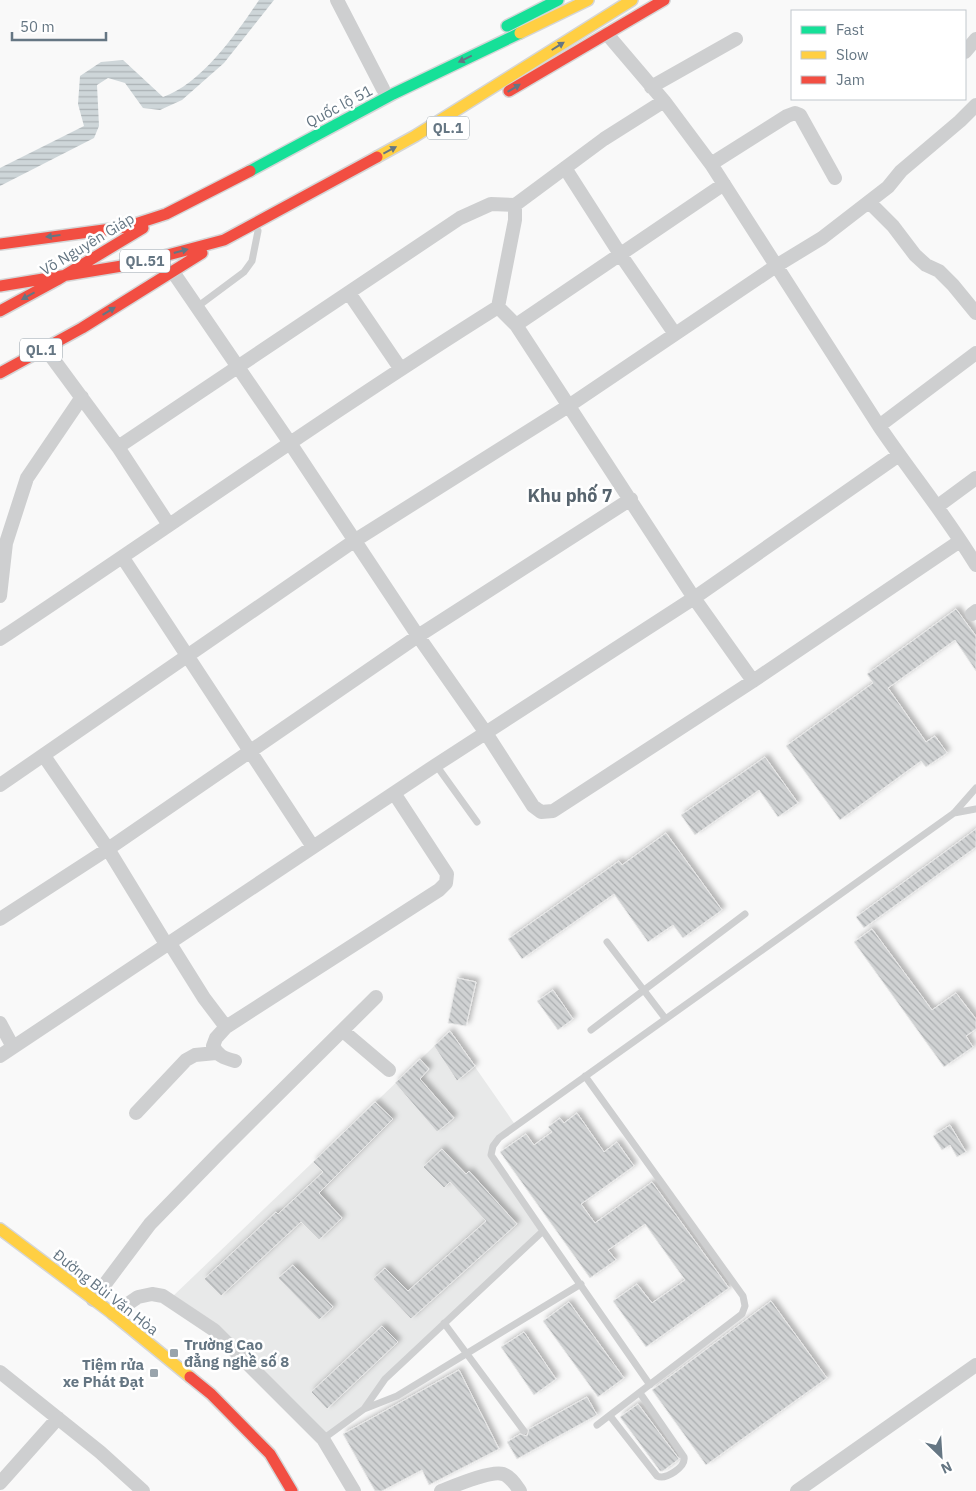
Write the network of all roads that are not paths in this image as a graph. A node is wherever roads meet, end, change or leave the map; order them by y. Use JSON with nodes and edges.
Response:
{"nodes":[{"id":1,"x":337,"y":0,"type":"edge"},
{"id":2,"x":558,"y":0,"type":"edge"},
{"id":3,"x":588,"y":0,"type":"edge"},
{"id":4,"x":632,"y":0,"type":"edge"},
{"id":5,"x":664,"y":0,"type":"edge"},
{"id":6,"x":494,"y":32,"type":"dead end"},
{"id":7,"x":607,"y":34,"type":"junction"},
{"id":8,"x":736,"y":39,"type":"dead end"},
{"id":9,"x":976,"y":39,"type":"edge"},
{"id":10,"x":477,"y":41,"type":"dead end"},
{"id":11,"x":966,"y":51,"type":"edge"},
{"id":12,"x":651,"y":87,"type":"junction"},
{"id":13,"x":383,"y":89,"type":"junction"},
{"id":14,"x":664,"y":101,"type":"junction"},
{"id":15,"x":976,"y":105,"type":"edge"},
{"id":16,"x":711,"y":164,"type":"junction"},
{"id":17,"x":565,"y":168,"type":"junction"},
{"id":18,"x":834,"y":178,"type":"dead end"},
{"id":19,"x":724,"y":184,"type":"junction"},
{"id":20,"x":185,"y":196,"type":"junction"},
{"id":21,"x":869,"y":202,"type":"junction"},
{"id":22,"x":515,"y":206,"type":"junction"},
{"id":23,"x":166,"y":214,"type":"junction"},
{"id":24,"x":102,"y":230,"type":"junction"},
{"id":25,"x":258,"y":232,"type":"junction"},
{"id":26,"x":224,"y":240,"type":"junction"},
{"id":27,"x":0,"y":244,"type":"edge"},
{"id":28,"x":111,"y":247,"type":"junction"},
{"id":29,"x":620,"y":254,"type":"junction"},
{"id":30,"x":121,"y":266,"type":"junction"},
{"id":31,"x":776,"y":266,"type":"junction"},
{"id":32,"x":173,"y":272,"type":"junction"},
{"id":33,"x":65,"y":275,"type":"junction"},
{"id":34,"x":0,"y":286,"type":"edge"},
{"id":35,"x":133,"y":288,"type":"junction"},
{"id":36,"x":349,"y":293,"type":"junction"},
{"id":37,"x":197,"y":307,"type":"junction"},
{"id":38,"x":498,"y":307,"type":"junction"},
{"id":39,"x":0,"y":311,"type":"edge"},
{"id":40,"x":976,"y":313,"type":"edge"},
{"id":41,"x":516,"y":325,"type":"junction"},
{"id":42,"x":675,"y":334,"type":"junction"},
{"id":43,"x":46,"y":348,"type":"junction"},
{"id":44,"x":976,"y":353,"type":"edge"},
{"id":45,"x":236,"y":367,"type":"junction"},
{"id":46,"x":400,"y":368,"type":"junction"},
{"id":47,"x":0,"y":373,"type":"edge"},
{"id":48,"x":82,"y":397,"type":"junction"},
{"id":49,"x":570,"y":406,"type":"junction"},
{"id":50,"x":880,"y":426,"type":"junction"},
{"id":51,"x":290,"y":443,"type":"junction"},
{"id":52,"x":118,"y":447,"type":"junction"},
{"id":53,"x":899,"y":455,"type":"junction"},
{"id":54,"x":976,"y":478,"type":"edge"},
{"id":55,"x":631,"y":499,"type":"junction"},
{"id":56,"x":938,"y":506,"type":"junction"},
{"id":57,"x":169,"y":525,"type":"junction"},
{"id":58,"x":354,"y":541,"type":"junction"},
{"id":59,"x":960,"y":541,"type":"junction"},
{"id":60,"x":123,"y":558,"type":"junction"},
{"id":61,"x":976,"y":565,"type":"edge"},
{"id":62,"x":0,"y":596,"type":"edge"},
{"id":63,"x":694,"y":598,"type":"junction"},
{"id":64,"x":418,"y":636,"type":"junction"},
{"id":65,"x":0,"y":639,"type":"edge"},
{"id":66,"x":187,"y":656,"type":"junction"},
{"id":67,"x":753,"y":681,"type":"junction"},
{"id":68,"x":486,"y":733,"type":"junction"},
{"id":69,"x":251,"y":750,"type":"junction"},
{"id":70,"x":44,"y":756,"type":"junction"},
{"id":71,"x":436,"y":765,"type":"junction"},
{"id":72,"x":0,"y":785,"type":"edge"},
{"id":73,"x":976,"y":788,"type":"edge"},
{"id":74,"x":394,"y":793,"type":"junction"},
{"id":75,"x":976,"y":809,"type":"edge"},
{"id":76,"x":954,"y":813,"type":"junction"},
{"id":77,"x":478,"y":822,"type":"dead end"},
{"id":78,"x":313,"y":847,"type":"junction"},
{"id":79,"x":108,"y":849,"type":"junction"},
{"id":80,"x":745,"y":914,"type":"dead end"},
{"id":81,"x":0,"y":919,"type":"edge"},
{"id":82,"x":607,"y":942,"type":"dead end"},
{"id":83,"x":168,"y":943,"type":"junction"},
{"id":84,"x":644,"y":990,"type":"junction"},
{"id":85,"x":376,"y":997,"type":"dead end"},
{"id":86,"x":665,"y":1018,"type":"junction"},
{"id":87,"x":0,"y":1023,"type":"edge"},
{"id":88,"x":226,"y":1027,"type":"junction"},
{"id":89,"x":591,"y":1030,"type":"dead end"},
{"id":90,"x":343,"y":1031,"type":"junction"},
{"id":91,"x":13,"y":1047,"type":"junction"},
{"id":92,"x":216,"y":1053,"type":"junction"},
{"id":93,"x":0,"y":1056,"type":"edge"},
{"id":94,"x":235,"y":1061,"type":"dead end"},
{"id":95,"x":389,"y":1070,"type":"dead end"},
{"id":96,"x":585,"y":1076,"type":"junction"},
{"id":97,"x":136,"y":1113,"type":"dead end"},
{"id":98,"x":0,"y":1229,"type":"edge"},
{"id":99,"x":543,"y":1231,"type":"junction"},
{"id":100,"x":581,"y":1284,"type":"junction"},
{"id":101,"x":93,"y":1300,"type":"junction"},
{"id":102,"x":113,"y":1314,"type":"junction"},
{"id":103,"x":444,"y":1323,"type":"junction"},
{"id":104,"x":467,"y":1353,"type":"junction"},
{"id":105,"x":976,"y":1365,"type":"edge"},
{"id":106,"x":0,"y":1372,"type":"edge"},
{"id":107,"x":650,"y":1385,"type":"junction"},
{"id":108,"x":640,"y":1393,"type":"junction"},
{"id":109,"x":364,"y":1409,"type":"junction"},
{"id":110,"x":610,"y":1416,"type":"junction"},
{"id":111,"x":58,"y":1418,"type":"junction"},
{"id":112,"x":597,"y":1425,"type":"dead end"},
{"id":113,"x":524,"y":1431,"type":"dead end"},
{"id":114,"x":323,"y":1439,"type":"junction"},
{"id":115,"x":0,"y":1483,"type":"edge"},
{"id":116,"x":142,"y":1491,"type":"edge"},
{"id":117,"x":292,"y":1491,"type":"edge"},
{"id":118,"x":354,"y":1491,"type":"edge"},
{"id":119,"x":441,"y":1491,"type":"edge"},
{"id":120,"x":520,"y":1491,"type":"edge"},
{"id":121,"x":798,"y":1491,"type":"edge"}],
"edges":[{"from":1,"to":13,"type":"street"},
{"from":2,"to":6,"type":"main road"},
{"from":3,"to":23,"type":"main road","name":"Quốc lộ 51","one_way":true},
{"from":26,"to":4,"type":"main road","number":"QL.1","one_way":true},
{"from":5,"to":7,"type":"main road","number":"QL.1"},
{"from":7,"to":12,"type":"street"},
{"from":25,"to":7,"type":"main road","number":"QL.1","one_way":true},
{"from":8,"to":12,"type":"street"},
{"from":9,"to":11,"type":"street"},
{"from":10,"to":13,"type":"main road","name":"Quốc lộ 51"},
{"from":12,"to":14,"type":"street"},
{"from":13,"to":20,"type":"main road","name":"Quốc lộ 51"},
{"from":14,"to":16,"type":"street"},
{"from":14,"to":17,"type":"street"},
{"from":15,"to":21,"type":"street"},
{"from":16,"to":18,"type":"street"},
{"from":16,"to":19,"type":"street"},
{"from":17,"to":22,"type":"street"},
{"from":17,"to":29,"type":"street"},
{"from":19,"to":29,"type":"street"},
{"from":19,"to":31,"type":"street"},
{"from":20,"to":23,"type":"main road","name":"Võ Nguyên Giáp"},
{"from":20,"to":24,"type":"main road","name":"Quốc lộ 51","number":"QL.51"},
{"from":21,"to":31,"type":"street"},
{"from":21,"to":40,"type":"street"},
{"from":22,"to":36,"type":"street"},
{"from":22,"to":38,"type":"street"},
{"from":23,"to":24,"type":"main road","name":"Quốc lộ 51","number":"QL.51"},
{"from":23,"to":28,"type":"main road","name":"Võ Nguyên Giáp"},
{"from":24,"to":27,"type":"main road","name":"Quốc lộ 51","number":"QL.51","one_way":true},
{"from":25,"to":26,"type":"main road","number":"QL.1"},
{"from":25,"to":37,"type":"lane"},
{"from":30,"to":26,"type":"main road","number":"QL.51","one_way":true},
{"from":26,"to":32,"type":"main road","number":"QL.1"},
{"from":28,"to":30,"type":"main road"},
{"from":28,"to":33,"type":"main road","name":"Võ Nguyên Giáp"},
{"from":29,"to":41,"type":"street"},
{"from":29,"to":42,"type":"street"},
{"from":30,"to":33,"type":"main road","number":"QL.51"},
{"from":30,"to":35,"type":"main road"},
{"from":31,"to":42,"type":"street"},
{"from":31,"to":50,"type":"street"},
{"from":32,"to":35,"type":"main road","number":"QL.1"},
{"from":32,"to":37,"type":"street"},
{"from":33,"to":34,"type":"main road","number":"QL.51"},
{"from":33,"to":39,"type":"main road","name":"Võ Nguyên Giáp","one_way":true},
{"from":43,"to":35,"type":"main road","number":"QL.1","one_way":true},
{"from":36,"to":45,"type":"street"},
{"from":36,"to":46,"type":"street"},
{"from":37,"to":45,"type":"street"},
{"from":38,"to":41,"type":"street"},
{"from":38,"to":46,"type":"street"},
{"from":41,"to":49,"type":"street"},
{"from":42,"to":49,"type":"street"},
{"from":43,"to":47,"type":"main road","number":"QL.1"},
{"from":43,"to":48,"type":"street"},
{"from":44,"to":50,"type":"street"},
{"from":45,"to":51,"type":"street"},
{"from":45,"to":52,"type":"street"},
{"from":46,"to":51,"type":"street"},
{"from":48,"to":52,"type":"street"},
{"from":48,"to":62,"type":"street"},
{"from":49,"to":55,"type":"street"},
{"from":49,"to":58,"type":"street"},
{"from":50,"to":53,"type":"street"},
{"from":51,"to":57,"type":"street"},
{"from":51,"to":58,"type":"street"},
{"from":52,"to":57,"type":"street"},
{"from":53,"to":56,"type":"street"},
{"from":53,"to":63,"type":"street"},
{"from":54,"to":56,"type":"street"},
{"from":55,"to":63,"type":"street"},
{"from":55,"to":64,"type":"street"},
{"from":56,"to":59,"type":"street"},
{"from":57,"to":60,"type":"street"},
{"from":58,"to":64,"type":"street"},
{"from":58,"to":66,"type":"street"},
{"from":59,"to":61,"type":"street"},
{"from":59,"to":67,"type":"street"},
{"from":60,"to":65,"type":"street"},
{"from":60,"to":66,"type":"street"},
{"from":63,"to":67,"type":"street"},
{"from":63,"to":68,"type":"street"},
{"from":64,"to":68,"type":"street"},
{"from":64,"to":69,"type":"street"},
{"from":66,"to":69,"type":"street"},
{"from":66,"to":70,"type":"street"},
{"from":67,"to":68,"type":"street"},
{"from":68,"to":71,"type":"street"},
{"from":69,"to":78,"type":"street"},
{"from":69,"to":79,"type":"street"},
{"from":70,"to":72,"type":"street"},
{"from":70,"to":79,"type":"street"},
{"from":71,"to":74,"type":"street"},
{"from":71,"to":77,"type":"lane"},
{"from":73,"to":76,"type":"lane"},
{"from":74,"to":78,"type":"street"},
{"from":74,"to":88,"type":"street"},
{"from":75,"to":76,"type":"lane"},
{"from":76,"to":86,"type":"lane"},
{"from":78,"to":83,"type":"street"},
{"from":79,"to":81,"type":"street"},
{"from":79,"to":83,"type":"street"},
{"from":80,"to":84,"type":"lane"},
{"from":82,"to":84,"type":"lane"},
{"from":83,"to":88,"type":"street"},
{"from":83,"to":91,"type":"street"},
{"from":84,"to":86,"type":"lane"},
{"from":84,"to":89,"type":"lane"},
{"from":85,"to":90,"type":"street"},
{"from":86,"to":96,"type":"lane"},
{"from":87,"to":91,"type":"street"},
{"from":88,"to":92,"type":"street"},
{"from":90,"to":95,"type":"street"},
{"from":90,"to":101,"type":"street"},
{"from":91,"to":93,"type":"street"},
{"from":92,"to":94,"type":"street"},
{"from":92,"to":97,"type":"street"},
{"from":96,"to":99,"type":"lane"},
{"from":96,"to":107,"type":"lane"},
{"from":98,"to":101,"type":"main road","name":"Đường Bùi Văn Hòa"},
{"from":99,"to":100,"type":"lane"},
{"from":99,"to":103,"type":"lane"},
{"from":100,"to":104,"type":"lane"},
{"from":100,"to":107,"type":"lane"},
{"from":101,"to":102,"type":"main road","name":"Đường Bùi Văn Hòa"},
{"from":102,"to":114,"type":"street"},
{"from":102,"to":117,"type":"main road","name":"Đường Bùi Văn Hòa"},
{"from":103,"to":104,"type":"lane"},
{"from":103,"to":109,"type":"lane"},
{"from":104,"to":109,"type":"lane"},
{"from":104,"to":113,"type":"lane"},
{"from":105,"to":121,"type":"street"},
{"from":106,"to":111,"type":"street"},
{"from":107,"to":108,"type":"lane"},
{"from":108,"to":110,"type":"lane"},
{"from":108,"to":110,"type":"lane"},
{"from":109,"to":114,"type":"lane"},
{"from":110,"to":112,"type":"lane"},
{"from":111,"to":115,"type":"street"},
{"from":111,"to":116,"type":"street"},
{"from":114,"to":118,"type":"street"},
{"from":119,"to":120,"type":"street"}]}
